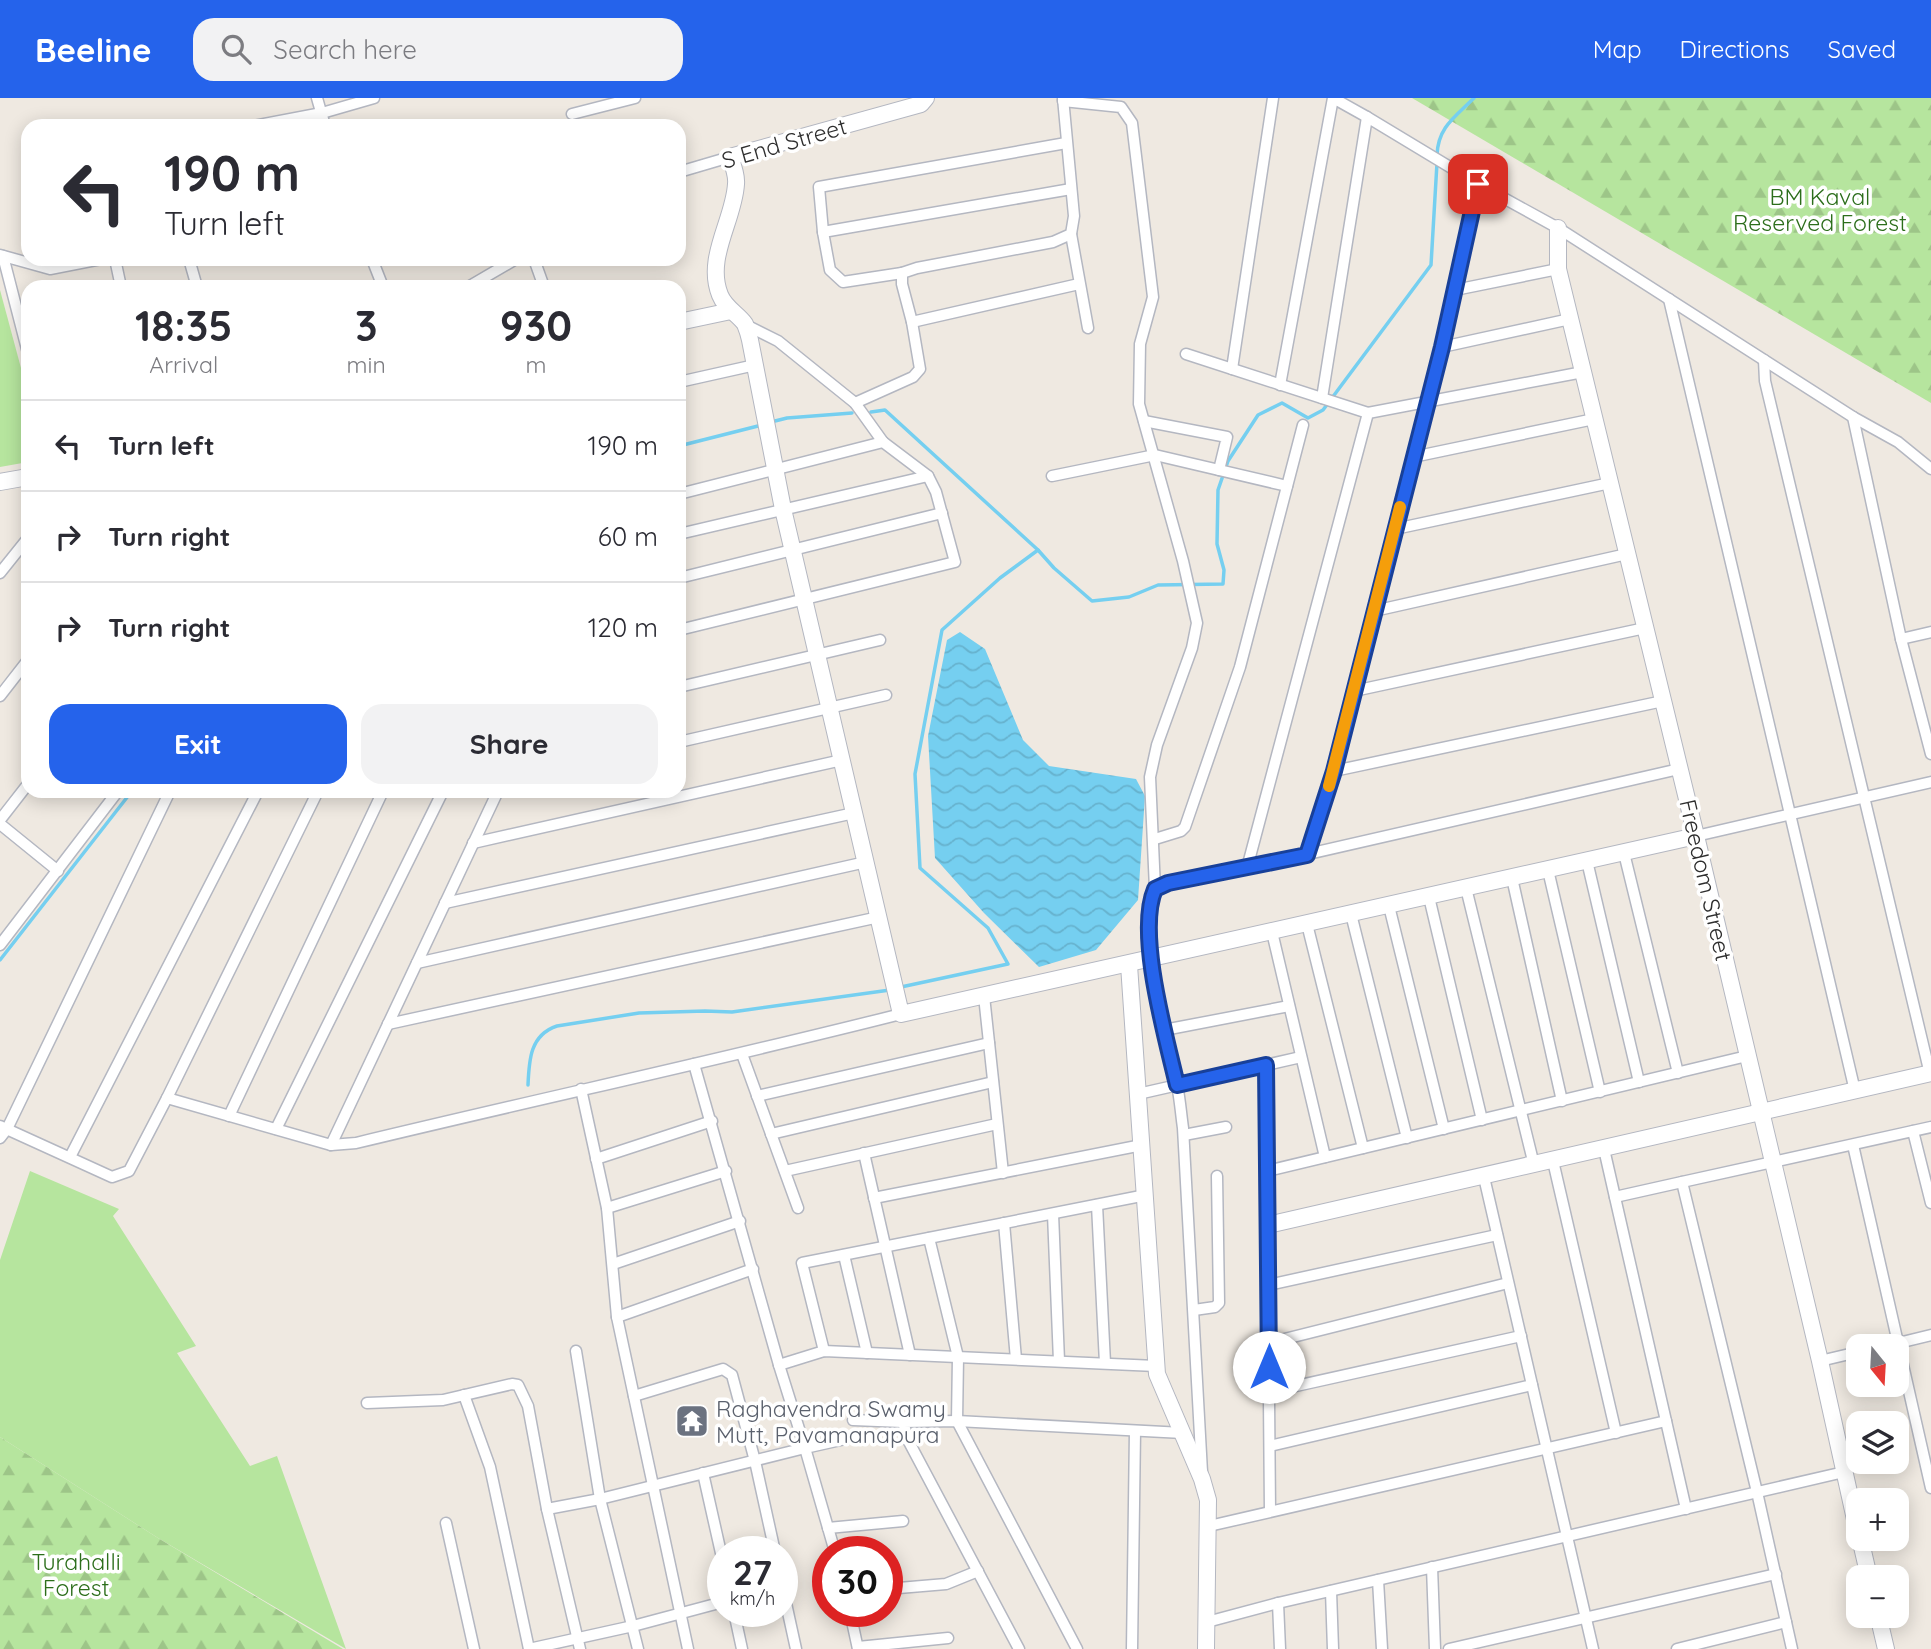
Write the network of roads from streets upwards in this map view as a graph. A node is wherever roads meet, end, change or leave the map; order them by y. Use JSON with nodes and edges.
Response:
{"nodes":[{"id":1,"x":317,"y":98,"type":"edge"},
{"id":2,"x":374,"y":98,"type":"edge"},
{"id":3,"x":635,"y":98,"type":"edge"},
{"id":4,"x":926,"y":98,"type":"edge"},
{"id":5,"x":1273,"y":98,"type":"edge"},
{"id":6,"x":1333,"y":98,"type":"edge"},
{"id":7,"x":1063,"y":99,"type":"edge"},
{"id":8,"x":322,"y":113,"type":"junction"},
{"id":9,"x":572,"y":114,"type":"dead end"},
{"id":10,"x":1367,"y":117,"type":"junction"},
{"id":11,"x":290,"y":119,"type":"edge"},
{"id":12,"x":324,"y":119,"type":"edge"},
{"id":13,"x":1066,"y":143,"type":"junction"},
{"id":14,"x":730,"y":157,"type":"junction"},
{"id":15,"x":686,"y":170,"type":"edge"},
{"id":16,"x":1478,"y":184,"type":"junction"},
{"id":17,"x":1071,"y":188,"type":"junction"},
{"id":18,"x":1558,"y":228,"type":"junction"},
{"id":19,"x":823,"y":232,"type":"junction"},
{"id":20,"x":1071,"y":234,"type":"junction"},
{"id":21,"x":1,"y":256,"type":"edge"},
{"id":22,"x":21,"y":262,"type":"edge"},
{"id":23,"x":36,"y":266,"type":"edge"},
{"id":24,"x":69,"y":266,"type":"edge"},
{"id":25,"x":504,"y":266,"type":"edge"},
{"id":26,"x":1558,"y":270,"type":"junction"},
{"id":27,"x":902,"y":273,"type":"junction"},
{"id":28,"x":480,"y":280,"type":"edge"},
{"id":29,"x":1079,"y":284,"type":"junction"},
{"id":30,"x":1455,"y":290,"type":"junction"},
{"id":31,"x":1669,"y":299,"type":"junction"},
{"id":32,"x":731,"y":311,"type":"junction"},
{"id":33,"x":1570,"y":319,"type":"junction"},
{"id":34,"x":686,"y":321,"type":"edge"},
{"id":35,"x":912,"y":322,"type":"junction"},
{"id":36,"x":744,"y":324,"type":"junction"},
{"id":37,"x":1088,"y":327,"type":"dead end"},
{"id":38,"x":21,"y":328,"type":"edge"},
{"id":39,"x":1442,"y":347,"type":"junction"},
{"id":40,"x":1186,"y":354,"type":"dead end"},
{"id":41,"x":1764,"y":360,"type":"junction"},
{"id":42,"x":755,"y":366,"type":"junction"},
{"id":43,"x":1232,"y":369,"type":"junction"},
{"id":44,"x":1583,"y":372,"type":"junction"},
{"id":45,"x":686,"y":381,"type":"edge"},
{"id":46,"x":1280,"y":385,"type":"junction"},
{"id":47,"x":1322,"y":398,"type":"junction"},
{"id":48,"x":1427,"y":402,"type":"junction"},
{"id":49,"x":855,"y":403,"type":"junction"},
{"id":50,"x":1368,"y":413,"type":"junction"},
{"id":51,"x":1853,"y":417,"type":"junction"},
{"id":52,"x":1594,"y":419,"type":"junction"},
{"id":53,"x":1144,"y":421,"type":"junction"},
{"id":54,"x":1303,"y":425,"type":"dead end"},
{"id":55,"x":883,"y":442,"type":"junction"},
{"id":56,"x":1155,"y":455,"type":"junction"},
{"id":57,"x":1413,"y":457,"type":"junction"},
{"id":58,"x":1931,"y":469,"type":"edge"},
{"id":59,"x":1219,"y":470,"type":"junction"},
{"id":60,"x":776,"y":471,"type":"junction"},
{"id":61,"x":928,"y":476,"type":"junction"},
{"id":62,"x":1052,"y":476,"type":"dead end"},
{"id":63,"x":21,"y":478,"type":"edge"},
{"id":64,"x":0,"y":482,"type":"edge"},
{"id":65,"x":1610,"y":482,"type":"junction"},
{"id":66,"x":1287,"y":486,"type":"junction"},
{"id":67,"x":686,"y":492,"type":"edge"},
{"id":68,"x":783,"y":509,"type":"junction"},
{"id":69,"x":942,"y":513,"type":"junction"},
{"id":70,"x":1395,"y":529,"type":"junction"},
{"id":71,"x":686,"y":532,"type":"edge"},
{"id":72,"x":21,"y":547,"type":"edge"},
{"id":73,"x":793,"y":552,"type":"junction"},
{"id":74,"x":1627,"y":554,"type":"junction"},
{"id":75,"x":0,"y":573,"type":"edge"},
{"id":76,"x":686,"y":576,"type":"edge"},
{"id":77,"x":804,"y":599,"type":"junction"},
{"id":78,"x":1374,"y":611,"type":"junction"},
{"id":79,"x":686,"y":628,"type":"edge"},
{"id":80,"x":1645,"y":628,"type":"junction"},
{"id":81,"x":1931,"y":632,"type":"edge"},
{"id":82,"x":1901,"y":639,"type":"junction"},
{"id":83,"x":880,"y":640,"type":"dead end"},
{"id":84,"x":817,"y":655,"type":"junction"},
{"id":85,"x":21,"y":669,"type":"edge"},
{"id":86,"x":686,"y":685,"type":"edge"},
{"id":87,"x":1354,"y":691,"type":"junction"},
{"id":88,"x":886,"y":695,"type":"dead end"},
{"id":89,"x":0,"y":696,"type":"edge"},
{"id":90,"x":1931,"y":699,"type":"edge"},
{"id":91,"x":1663,"y":701,"type":"junction"},
{"id":92,"x":1917,"y":702,"type":"junction"},
{"id":93,"x":830,"y":709,"type":"junction"},
{"id":94,"x":686,"y":740,"type":"edge"},
{"id":95,"x":1931,"y":754,"type":"edge"},
{"id":96,"x":842,"y":760,"type":"junction"},
{"id":97,"x":1679,"y":769,"type":"junction"},
{"id":98,"x":1334,"y":771,"type":"junction"},
{"id":99,"x":1931,"y":782,"type":"edge"},
{"id":100,"x":21,"y":794,"type":"edge"},
{"id":101,"x":686,"y":795,"type":"edge"},
{"id":102,"x":113,"y":798,"type":"edge"},
{"id":103,"x":167,"y":798,"type":"edge"},
{"id":104,"x":254,"y":798,"type":"edge"},
{"id":105,"x":314,"y":798,"type":"edge"},
{"id":106,"x":380,"y":798,"type":"edge"},
{"id":107,"x":440,"y":798,"type":"edge"},
{"id":108,"x":495,"y":798,"type":"edge"},
{"id":109,"x":673,"y":798,"type":"edge"},
{"id":110,"x":1863,"y":798,"type":"junction"},
{"id":111,"x":854,"y":813,"type":"junction"},
{"id":112,"x":1791,"y":814,"type":"junction"},
{"id":113,"x":0,"y":822,"type":"edge"},
{"id":114,"x":1696,"y":836,"type":"junction"},
{"id":115,"x":1155,"y":839,"type":"junction"},
{"id":116,"x":473,"y":843,"type":"junction"},
{"id":117,"x":1624,"y":853,"type":"junction"},
{"id":118,"x":1307,"y":855,"type":"junction"},
{"id":119,"x":1587,"y":861,"type":"junction"},
{"id":120,"x":866,"y":862,"type":"junction"},
{"id":121,"x":1247,"y":868,"type":"junction"},
{"id":122,"x":1548,"y":870,"type":"junction"},
{"id":123,"x":58,"y":871,"type":"junction"},
{"id":124,"x":1512,"y":878,"type":"junction"},
{"id":125,"x":1466,"y":888,"type":"junction"},
{"id":126,"x":1155,"y":889,"type":"junction"},
{"id":127,"x":1429,"y":897,"type":"junction"},
{"id":128,"x":445,"y":903,"type":"junction"},
{"id":129,"x":1389,"y":906,"type":"junction"},
{"id":130,"x":1351,"y":914,"type":"junction"},
{"id":131,"x":878,"y":917,"type":"junction"},
{"id":132,"x":1307,"y":924,"type":"junction"},
{"id":133,"x":1272,"y":932,"type":"junction"},
{"id":134,"x":0,"y":945,"type":"edge"},
{"id":135,"x":1151,"y":960,"type":"junction"},
{"id":136,"x":417,"y":963,"type":"junction"},
{"id":137,"x":1129,"y":965,"type":"junction"},
{"id":138,"x":984,"y":996,"type":"junction"},
{"id":139,"x":1289,"y":1006,"type":"junction"},
{"id":140,"x":901,"y":1014,"type":"junction"},
{"id":141,"x":388,"y":1024,"type":"junction"},
{"id":142,"x":1164,"y":1030,"type":"junction"},
{"id":143,"x":989,"y":1043,"type":"junction"},
{"id":144,"x":742,"y":1054,"type":"junction"},
{"id":145,"x":1748,"y":1056,"type":"junction"},
{"id":146,"x":1301,"y":1057,"type":"junction"},
{"id":147,"x":694,"y":1064,"type":"junction"},
{"id":148,"x":1266,"y":1065,"type":"junction"},
{"id":149,"x":1678,"y":1073,"type":"junction"},
{"id":150,"x":1930,"y":1073,"type":"edge"},
{"id":151,"x":993,"y":1082,"type":"junction"},
{"id":152,"x":1639,"y":1082,"type":"junction"},
{"id":153,"x":1177,"y":1085,"type":"junction"},
{"id":154,"x":581,"y":1089,"type":"junction"},
{"id":155,"x":1855,"y":1091,"type":"junction"},
{"id":156,"x":1600,"y":1092,"type":"junction"},
{"id":157,"x":1138,"y":1094,"type":"junction"},
{"id":158,"x":757,"y":1096,"type":"junction"},
{"id":159,"x":167,"y":1098,"type":"junction"},
{"id":160,"x":1562,"y":1101,"type":"junction"},
{"id":161,"x":1519,"y":1111,"type":"junction"},
{"id":162,"x":1761,"y":1112,"type":"junction"},
{"id":163,"x":229,"y":1116,"type":"junction"},
{"id":164,"x":1482,"y":1120,"type":"junction"},
{"id":165,"x":712,"y":1121,"type":"junction"},
{"id":166,"x":998,"y":1124,"type":"junction"},
{"id":167,"x":1931,"y":1127,"type":"edge"},
{"id":168,"x":1226,"y":1128,"type":"dead end"},
{"id":169,"x":276,"y":1129,"type":"junction"},
{"id":170,"x":1444,"y":1129,"type":"junction"},
{"id":171,"x":2,"y":1131,"type":"edge"},
{"id":172,"x":1913,"y":1131,"type":"junction"},
{"id":173,"x":771,"y":1134,"type":"junction"},
{"id":174,"x":1184,"y":1135,"type":"junction"},
{"id":175,"x":1406,"y":1138,"type":"junction"},
{"id":176,"x":331,"y":1145,"type":"junction"},
{"id":177,"x":1142,"y":1145,"type":"junction"},
{"id":178,"x":1853,"y":1145,"type":"junction"},
{"id":179,"x":1363,"y":1148,"type":"junction"},
{"id":180,"x":1604,"y":1149,"type":"junction"},
{"id":181,"x":864,"y":1153,"type":"junction"},
{"id":182,"x":70,"y":1157,"type":"junction"},
{"id":183,"x":1325,"y":1157,"type":"junction"},
{"id":184,"x":596,"y":1159,"type":"junction"},
{"id":185,"x":1553,"y":1161,"type":"junction"},
{"id":186,"x":1773,"y":1161,"type":"junction"},
{"id":187,"x":1534,"y":1165,"type":"junction"},
{"id":188,"x":726,"y":1171,"type":"junction"},
{"id":189,"x":785,"y":1171,"type":"junction"},
{"id":190,"x":1267,"y":1171,"type":"junction"},
{"id":191,"x":1003,"y":1173,"type":"junction"},
{"id":192,"x":1217,"y":1176,"type":"dead end"},
{"id":193,"x":1484,"y":1177,"type":"junction"},
{"id":194,"x":1682,"y":1182,"type":"junction"},
{"id":195,"x":1146,"y":1195,"type":"junction"},
{"id":196,"x":1615,"y":1197,"type":"junction"},
{"id":197,"x":874,"y":1198,"type":"junction"},
{"id":198,"x":1931,"y":1203,"type":"edge"},
{"id":199,"x":1097,"y":1205,"type":"junction"},
{"id":200,"x":607,"y":1208,"type":"junction"},
{"id":201,"x":798,"y":1208,"type":"dead end"},
{"id":202,"x":1054,"y":1214,"type":"junction"},
{"id":203,"x":740,"y":1221,"type":"junction"},
{"id":204,"x":1004,"y":1223,"type":"junction"},
{"id":205,"x":1268,"y":1225,"type":"junction"},
{"id":206,"x":1497,"y":1235,"type":"junction"},
{"id":207,"x":929,"y":1238,"type":"junction"},
{"id":208,"x":884,"y":1247,"type":"junction"},
{"id":209,"x":844,"y":1255,"type":"junction"},
{"id":210,"x":613,"y":1264,"type":"junction"},
{"id":211,"x":753,"y":1269,"type":"junction"},
{"id":212,"x":1508,"y":1283,"type":"junction"},
{"id":213,"x":1268,"y":1285,"type":"junction"},
{"id":214,"x":1194,"y":1310,"type":"junction"},
{"id":215,"x":617,"y":1317,"type":"junction"},
{"id":216,"x":1890,"y":1334,"type":"edge"},
{"id":217,"x":1931,"y":1335,"type":"edge"},
{"id":218,"x":1521,"y":1336,"type":"junction"},
{"id":219,"x":1909,"y":1340,"type":"edge"},
{"id":220,"x":1269,"y":1343,"type":"junction"},
{"id":221,"x":824,"y":1350,"type":"junction"},
{"id":222,"x":576,"y":1351,"type":"dead end"},
{"id":223,"x":867,"y":1353,"type":"junction"},
{"id":224,"x":910,"y":1354,"type":"junction"},
{"id":225,"x":1846,"y":1355,"type":"edge"},
{"id":226,"x":958,"y":1357,"type":"junction"},
{"id":227,"x":1016,"y":1359,"type":"junction"},
{"id":228,"x":1059,"y":1361,"type":"junction"},
{"id":229,"x":1820,"y":1361,"type":"junction"},
{"id":230,"x":1105,"y":1363,"type":"junction"},
{"id":231,"x":779,"y":1365,"type":"junction"},
{"id":232,"x":1156,"y":1366,"type":"junction"},
{"id":233,"x":1532,"y":1385,"type":"junction"},
{"id":234,"x":1269,"y":1392,"type":"junction"},
{"id":235,"x":464,"y":1395,"type":"junction"},
{"id":236,"x":634,"y":1396,"type":"junction"},
{"id":237,"x":1906,"y":1397,"type":"edge"},
{"id":238,"x":368,"y":1403,"type":"dead end"},
{"id":239,"x":853,"y":1420,"type":"dead end"},
{"id":240,"x":957,"y":1421,"type":"junction"},
{"id":241,"x":1666,"y":1421,"type":"junction"},
{"id":242,"x":903,"y":1422,"type":"junction"},
{"id":243,"x":1135,"y":1431,"type":"junction"},
{"id":244,"x":1183,"y":1433,"type":"junction"},
{"id":245,"x":1616,"y":1433,"type":"junction"},
{"id":246,"x":854,"y":1437,"type":"dead end"},
{"id":247,"x":1269,"y":1446,"type":"junction"},
{"id":248,"x":805,"y":1448,"type":"junction"},
{"id":249,"x":1547,"y":1448,"type":"junction"},
{"id":250,"x":755,"y":1461,"type":"junction"},
{"id":251,"x":1844,"y":1472,"type":"junction"},
{"id":252,"x":703,"y":1473,"type":"junction"},
{"id":253,"x":1202,"y":1479,"type":"junction"},
{"id":254,"x":652,"y":1485,"type":"junction"},
{"id":255,"x":1848,"y":1488,"type":"edge"},
{"id":256,"x":1931,"y":1488,"type":"edge"},
{"id":257,"x":1757,"y":1492,"type":"junction"},
{"id":258,"x":600,"y":1499,"type":"junction"},
{"id":259,"x":547,"y":1509,"type":"junction"},
{"id":260,"x":1686,"y":1509,"type":"junction"},
{"id":261,"x":1270,"y":1511,"type":"junction"},
{"id":262,"x":903,"y":1521,"type":"dead end"},
{"id":263,"x":446,"y":1523,"type":"dead end"},
{"id":264,"x":1209,"y":1526,"type":"junction"},
{"id":265,"x":828,"y":1528,"type":"junction"},
{"id":266,"x":717,"y":1536,"type":"edge"},
{"id":267,"x":771,"y":1536,"type":"edge"},
{"id":268,"x":830,"y":1536,"type":"edge"},
{"id":269,"x":1567,"y":1536,"type":"junction"},
{"id":270,"x":1432,"y":1567,"type":"junction"},
{"id":271,"x":978,"y":1571,"type":"junction"},
{"id":272,"x":1776,"y":1574,"type":"junction"},
{"id":273,"x":1378,"y":1580,"type":"junction"},
{"id":274,"x":903,"y":1588,"type":"edge"},
{"id":275,"x":1331,"y":1591,"type":"junction"},
{"id":276,"x":1278,"y":1603,"type":"junction"},
{"id":277,"x":707,"y":1606,"type":"edge"},
{"id":278,"x":679,"y":1613,"type":"junction"},
{"id":279,"x":1586,"y":1617,"type":"junction"},
{"id":280,"x":1207,"y":1622,"type":"junction"},
{"id":281,"x":1786,"y":1622,"type":"junction"},
{"id":282,"x":633,"y":1626,"type":"junction"},
{"id":283,"x":737,"y":1627,"type":"edge"},
{"id":284,"x":791,"y":1627,"type":"edge"},
{"id":285,"x":853,"y":1627,"type":"edge"},
{"id":286,"x":1881,"y":1628,"type":"edge"},
{"id":287,"x":577,"y":1637,"type":"junction"},
{"id":288,"x":948,"y":1638,"type":"dead end"},
{"id":289,"x":858,"y":1648,"type":"edge"},
{"id":290,"x":474,"y":1649,"type":"edge"},
{"id":291,"x":529,"y":1649,"type":"edge"},
{"id":292,"x":580,"y":1649,"type":"edge"},
{"id":293,"x":638,"y":1649,"type":"edge"},
{"id":294,"x":688,"y":1649,"type":"edge"},
{"id":295,"x":742,"y":1649,"type":"edge"},
{"id":296,"x":796,"y":1649,"type":"edge"},
{"id":297,"x":1019,"y":1649,"type":"edge"},
{"id":298,"x":1077,"y":1649,"type":"edge"},
{"id":299,"x":1132,"y":1649,"type":"edge"},
{"id":300,"x":1206,"y":1649,"type":"edge"},
{"id":301,"x":1280,"y":1649,"type":"edge"},
{"id":302,"x":1333,"y":1649,"type":"edge"},
{"id":303,"x":1382,"y":1649,"type":"edge"},
{"id":304,"x":1435,"y":1649,"type":"edge"},
{"id":305,"x":1449,"y":1649,"type":"edge"},
{"id":306,"x":1593,"y":1649,"type":"edge"},
{"id":307,"x":1677,"y":1649,"type":"edge"},
{"id":308,"x":1792,"y":1649,"type":"edge"},
{"id":309,"x":1886,"y":1649,"type":"edge"}],
"edges":[{"from":1,"to":8,"type":"street"},
{"from":2,"to":8,"type":"street"},
{"from":3,"to":9,"type":"street"},
{"from":4,"to":14,"type":"street","name":"S End Street"},
{"from":5,"to":43,"type":"street"},
{"from":6,"to":10,"type":"street"},
{"from":6,"to":46,"type":"street"},
{"from":7,"to":13,"type":"street"},
{"from":7,"to":53,"type":"street"},
{"from":8,"to":11,"type":"street"},
{"from":8,"to":12,"type":"street"},
{"from":10,"to":16,"type":"street"},
{"from":10,"to":47,"type":"street"},
{"from":13,"to":17,"type":"street"},
{"from":13,"to":19,"type":"street"},
{"from":14,"to":15,"type":"street","name":"S End Street"},
{"from":14,"to":32,"type":"street"},
{"from":16,"to":18,"type":"street"},
{"from":16,"to":30,"type":"street"},
{"from":17,"to":19,"type":"street"},
{"from":17,"to":20,"type":"street"},
{"from":18,"to":26,"type":"street","name":"Freedom Street"},
{"from":18,"to":31,"type":"street"},
{"from":19,"to":27,"type":"street"},
{"from":20,"to":27,"type":"street"},
{"from":20,"to":29,"type":"street"},
{"from":21,"to":22,"type":"street"},
{"from":21,"to":38,"type":"street"},
{"from":23,"to":24,"type":"street"},
{"from":25,"to":28,"type":"street"},
{"from":26,"to":30,"type":"street"},
{"from":26,"to":33,"type":"street","name":"Freedom Street"},
{"from":27,"to":35,"type":"street"},
{"from":29,"to":35,"type":"street"},
{"from":29,"to":37,"type":"street"},
{"from":30,"to":39,"type":"street"},
{"from":31,"to":41,"type":"street"},
{"from":31,"to":112,"type":"street"},
{"from":32,"to":34,"type":"street"},
{"from":32,"to":36,"type":"street"},
{"from":33,"to":39,"type":"street"},
{"from":33,"to":44,"type":"street","name":"Freedom Street"},
{"from":35,"to":49,"type":"street"},
{"from":36,"to":42,"type":"street"},
{"from":36,"to":49,"type":"street"},
{"from":39,"to":48,"type":"street"},
{"from":40,"to":43,"type":"street"},
{"from":41,"to":51,"type":"street"},
{"from":41,"to":110,"type":"street"},
{"from":42,"to":45,"type":"street"},
{"from":42,"to":60,"type":"street"},
{"from":43,"to":46,"type":"street"},
{"from":44,"to":48,"type":"street"},
{"from":44,"to":52,"type":"street","name":"Freedom Street"},
{"from":46,"to":47,"type":"street"},
{"from":47,"to":50,"type":"street"},
{"from":48,"to":50,"type":"street"},
{"from":48,"to":57,"type":"street"},
{"from":49,"to":55,"type":"street"},
{"from":50,"to":121,"type":"street"},
{"from":51,"to":58,"type":"street"},
{"from":51,"to":82,"type":"street"},
{"from":52,"to":57,"type":"street"},
{"from":52,"to":65,"type":"street","name":"Freedom Street"},
{"from":53,"to":56,"type":"street"},
{"from":53,"to":59,"type":"street"},
{"from":54,"to":66,"type":"street"},
{"from":55,"to":60,"type":"street"},
{"from":55,"to":61,"type":"street"},
{"from":56,"to":59,"type":"street"},
{"from":56,"to":62,"type":"street"},
{"from":56,"to":115,"type":"street"},
{"from":57,"to":70,"type":"street"},
{"from":59,"to":66,"type":"street"},
{"from":60,"to":67,"type":"street"},
{"from":60,"to":68,"type":"street"},
{"from":61,"to":68,"type":"street"},
{"from":61,"to":69,"type":"street"},
{"from":63,"to":64,"type":"street"},
{"from":65,"to":70,"type":"street"},
{"from":65,"to":74,"type":"street","name":"Freedom Street"},
{"from":66,"to":115,"type":"street"},
{"from":68,"to":71,"type":"street"},
{"from":68,"to":73,"type":"street"},
{"from":69,"to":73,"type":"street"},
{"from":69,"to":77,"type":"street"},
{"from":70,"to":78,"type":"street"},
{"from":72,"to":75,"type":"street"},
{"from":73,"to":76,"type":"street"},
{"from":73,"to":77,"type":"street"},
{"from":74,"to":78,"type":"street"},
{"from":74,"to":80,"type":"street","name":"Freedom Street"},
{"from":77,"to":79,"type":"street"},
{"from":77,"to":84,"type":"street"},
{"from":78,"to":87,"type":"street"},
{"from":80,"to":87,"type":"street"},
{"from":80,"to":91,"type":"street","name":"Freedom Street"},
{"from":81,"to":82,"type":"street"},
{"from":82,"to":92,"type":"street"},
{"from":83,"to":84,"type":"street"},
{"from":84,"to":86,"type":"street"},
{"from":84,"to":93,"type":"street"},
{"from":85,"to":89,"type":"street"},
{"from":87,"to":98,"type":"street"},
{"from":88,"to":93,"type":"street"},
{"from":90,"to":92,"type":"street"},
{"from":91,"to":97,"type":"street","name":"Freedom Street"},
{"from":91,"to":98,"type":"street"},
{"from":92,"to":95,"type":"street"},
{"from":93,"to":94,"type":"street"},
{"from":93,"to":96,"type":"street"},
{"from":96,"to":101,"type":"street"},
{"from":96,"to":111,"type":"street"},
{"from":97,"to":114,"type":"street","name":"Freedom Street"},
{"from":97,"to":118,"type":"street"},
{"from":98,"to":118,"type":"street"},
{"from":99,"to":110,"type":"street"},
{"from":100,"to":113,"type":"street"},
{"from":102,"to":123,"type":"street"},
{"from":103,"to":171,"type":"street"},
{"from":104,"to":182,"type":"street"},
{"from":105,"to":159,"type":"street"},
{"from":106,"to":163,"type":"street"},
{"from":107,"to":169,"type":"street"},
{"from":108,"to":116,"type":"street"},
{"from":109,"to":116,"type":"street"},
{"from":110,"to":112,"type":"street"},
{"from":110,"to":150,"type":"street"},
{"from":111,"to":120,"type":"street"},
{"from":111,"to":128,"type":"street"},
{"from":112,"to":114,"type":"street"},
{"from":112,"to":155,"type":"street"},
{"from":113,"to":123,"type":"street"},
{"from":114,"to":117,"type":"street"},
{"from":114,"to":145,"type":"street","name":"Freedom Street"},
{"from":115,"to":126,"type":"street"},
{"from":116,"to":128,"type":"street"},
{"from":117,"to":119,"type":"street"},
{"from":117,"to":149,"type":"street"},
{"from":118,"to":121,"type":"street"},
{"from":119,"to":122,"type":"street"},
{"from":119,"to":152,"type":"street"},
{"from":120,"to":131,"type":"street"},
{"from":120,"to":136,"type":"street"},
{"from":121,"to":126,"type":"street"},
{"from":122,"to":124,"type":"street"},
{"from":122,"to":156,"type":"street"},
{"from":123,"to":134,"type":"street"},
{"from":124,"to":125,"type":"street"},
{"from":124,"to":160,"type":"street"},
{"from":125,"to":127,"type":"street"},
{"from":125,"to":161,"type":"street"},
{"from":126,"to":135,"type":"street"},
{"from":127,"to":129,"type":"street"},
{"from":127,"to":164,"type":"street"},
{"from":128,"to":136,"type":"street"},
{"from":129,"to":130,"type":"street"},
{"from":129,"to":170,"type":"street"},
{"from":130,"to":132,"type":"street"},
{"from":130,"to":175,"type":"street"},
{"from":131,"to":140,"type":"street"},
{"from":131,"to":141,"type":"street"},
{"from":132,"to":133,"type":"street"},
{"from":132,"to":179,"type":"street"},
{"from":133,"to":135,"type":"street"},
{"from":133,"to":139,"type":"street"},
{"from":135,"to":137,"type":"street"},
{"from":135,"to":142,"type":"street"},
{"from":136,"to":141,"type":"street"},
{"from":137,"to":138,"type":"street"},
{"from":137,"to":157,"type":"street"},
{"from":138,"to":140,"type":"street"},
{"from":138,"to":143,"type":"street"},
{"from":139,"to":142,"type":"street"},
{"from":139,"to":146,"type":"street"},
{"from":140,"to":144,"type":"street"},
{"from":141,"to":176,"type":"street"},
{"from":142,"to":153,"type":"street"},
{"from":143,"to":151,"type":"street"},
{"from":143,"to":158,"type":"street"},
{"from":144,"to":147,"type":"street"},
{"from":144,"to":158,"type":"street"},
{"from":145,"to":149,"type":"street"},
{"from":145,"to":162,"type":"street","name":"Freedom Street"},
{"from":146,"to":148,"type":"street"},
{"from":146,"to":183,"type":"street"},
{"from":147,"to":154,"type":"street"},
{"from":147,"to":165,"type":"street"},
{"from":148,"to":153,"type":"street"},
{"from":148,"to":190,"type":"street"},
{"from":149,"to":152,"type":"street"},
{"from":150,"to":155,"type":"street"},
{"from":151,"to":166,"type":"street"},
{"from":151,"to":173,"type":"street"},
{"from":152,"to":156,"type":"street"},
{"from":153,"to":157,"type":"street"},
{"from":153,"to":174,"type":"street"},
{"from":154,"to":176,"type":"street"},
{"from":154,"to":184,"type":"street"},
{"from":155,"to":162,"type":"street"},
{"from":156,"to":160,"type":"street"},
{"from":157,"to":177,"type":"street"},
{"from":158,"to":173,"type":"street"},
{"from":159,"to":163,"type":"street"},
{"from":159,"to":182,"type":"street"},
{"from":160,"to":161,"type":"street"},
{"from":161,"to":164,"type":"street"},
{"from":161,"to":187,"type":"street"},
{"from":162,"to":180,"type":"street"},
{"from":162,"to":186,"type":"street","name":"Freedom Street"},
{"from":163,"to":169,"type":"street"},
{"from":164,"to":170,"type":"street"},
{"from":165,"to":184,"type":"street"},
{"from":165,"to":188,"type":"street"},
{"from":166,"to":181,"type":"street"},
{"from":166,"to":191,"type":"street"},
{"from":167,"to":172,"type":"street"},
{"from":168,"to":174,"type":"street"},
{"from":169,"to":176,"type":"street"},
{"from":170,"to":175,"type":"street"},
{"from":171,"to":182,"type":"street"},
{"from":172,"to":178,"type":"street"},
{"from":172,"to":198,"type":"street"},
{"from":173,"to":189,"type":"street"},
{"from":174,"to":214,"type":"street"},
{"from":175,"to":179,"type":"street"},
{"from":177,"to":191,"type":"street"},
{"from":177,"to":195,"type":"street"},
{"from":178,"to":186,"type":"street"},
{"from":178,"to":216,"type":"street"},
{"from":179,"to":183,"type":"street"},
{"from":180,"to":185,"type":"street"},
{"from":180,"to":196,"type":"street"},
{"from":181,"to":189,"type":"street"},
{"from":181,"to":197,"type":"street"},
{"from":183,"to":190,"type":"street"},
{"from":184,"to":200,"type":"street"},
{"from":185,"to":187,"type":"street"},
{"from":185,"to":245,"type":"street"},
{"from":186,"to":194,"type":"street"},
{"from":186,"to":229,"type":"street","name":"Freedom Street"},
{"from":187,"to":193,"type":"street"},
{"from":188,"to":200,"type":"street"},
{"from":188,"to":203,"type":"street"},
{"from":189,"to":201,"type":"street"},
{"from":190,"to":205,"type":"street"},
{"from":191,"to":197,"type":"street"},
{"from":192,"to":214,"type":"street"},
{"from":193,"to":205,"type":"street"},
{"from":193,"to":206,"type":"street"},
{"from":194,"to":196,"type":"street"},
{"from":194,"to":257,"type":"street"},
{"from":195,"to":199,"type":"street"},
{"from":195,"to":232,"type":"street"},
{"from":196,"to":241,"type":"street"},
{"from":197,"to":208,"type":"street"},
{"from":199,"to":202,"type":"street"},
{"from":199,"to":230,"type":"street"},
{"from":200,"to":210,"type":"street"},
{"from":202,"to":204,"type":"street"},
{"from":202,"to":228,"type":"street"},
{"from":203,"to":210,"type":"street"},
{"from":203,"to":211,"type":"street"},
{"from":204,"to":207,"type":"street"},
{"from":204,"to":227,"type":"street"},
{"from":205,"to":213,"type":"street"},
{"from":206,"to":212,"type":"street"},
{"from":206,"to":213,"type":"street"},
{"from":207,"to":208,"type":"street"},
{"from":207,"to":226,"type":"street"},
{"from":208,"to":209,"type":"street"},
{"from":208,"to":224,"type":"street"},
{"from":209,"to":221,"type":"street"},
{"from":209,"to":223,"type":"street"},
{"from":210,"to":215,"type":"street"},
{"from":211,"to":215,"type":"street"},
{"from":211,"to":231,"type":"street"},
{"from":212,"to":218,"type":"street"},
{"from":212,"to":220,"type":"street"},
{"from":213,"to":220,"type":"street"},
{"from":214,"to":253,"type":"street"},
{"from":215,"to":236,"type":"street"},
{"from":217,"to":219,"type":"street"},
{"from":218,"to":233,"type":"street"},
{"from":218,"to":234,"type":"street"},
{"from":220,"to":234,"type":"street"},
{"from":221,"to":223,"type":"street"},
{"from":221,"to":231,"type":"street"},
{"from":222,"to":258,"type":"street"},
{"from":223,"to":224,"type":"street"},
{"from":224,"to":226,"type":"street"},
{"from":225,"to":229,"type":"street"},
{"from":226,"to":227,"type":"street"},
{"from":226,"to":240,"type":"street"},
{"from":227,"to":228,"type":"street"},
{"from":228,"to":230,"type":"street"},
{"from":229,"to":251,"type":"street","name":"Freedom Street"},
{"from":230,"to":232,"type":"street"},
{"from":231,"to":248,"type":"street"},
{"from":232,"to":244,"type":"street"},
{"from":233,"to":247,"type":"street"},
{"from":233,"to":249,"type":"street"},
{"from":234,"to":247,"type":"street"},
{"from":235,"to":238,"type":"street"},
{"from":235,"to":259,"type":"street"},
{"from":235,"to":291,"type":"street"},
{"from":236,"to":250,"type":"street"},
{"from":236,"to":254,"type":"street"},
{"from":237,"to":256,"type":"street"},
{"from":239,"to":242,"type":"street"},
{"from":240,"to":242,"type":"street"},
{"from":240,"to":243,"type":"street"},
{"from":240,"to":298,"type":"street"},
{"from":241,"to":245,"type":"street"},
{"from":241,"to":260,"type":"street"},
{"from":242,"to":271,"type":"street"},
{"from":243,"to":244,"type":"street"},
{"from":243,"to":299,"type":"street"},
{"from":244,"to":253,"type":"street"},
{"from":245,"to":249,"type":"street"},
{"from":246,"to":248,"type":"street"},
{"from":247,"to":261,"type":"street"},
{"from":248,"to":250,"type":"street"},
{"from":248,"to":265,"type":"street"},
{"from":249,"to":261,"type":"street"},
{"from":249,"to":269,"type":"street"},
{"from":250,"to":252,"type":"street"},
{"from":250,"to":267,"type":"street"},
{"from":251,"to":255,"type":"street","name":"Freedom Street"},
{"from":251,"to":257,"type":"street"},
{"from":252,"to":254,"type":"street"},
{"from":252,"to":266,"type":"street"},
{"from":253,"to":264,"type":"street"},
{"from":254,"to":258,"type":"street"},
{"from":254,"to":278,"type":"street"},
{"from":257,"to":260,"type":"street"},
{"from":257,"to":272,"type":"street"},
{"from":258,"to":259,"type":"street"},
{"from":258,"to":282,"type":"street"},
{"from":259,"to":287,"type":"street"},
{"from":260,"to":269,"type":"street"},
{"from":261,"to":264,"type":"street"},
{"from":262,"to":265,"type":"street"},
{"from":263,"to":290,"type":"street"},
{"from":264,"to":280,"type":"street"},
{"from":265,"to":268,"type":"street"},
{"from":269,"to":270,"type":"street"},
{"from":269,"to":279,"type":"street"},
{"from":270,"to":273,"type":"street"},
{"from":270,"to":304,"type":"street"},
{"from":271,"to":274,"type":"street"},
{"from":271,"to":297,"type":"street"},
{"from":272,"to":279,"type":"street"},
{"from":272,"to":281,"type":"street"},
{"from":273,"to":275,"type":"street"},
{"from":273,"to":303,"type":"street"},
{"from":275,"to":276,"type":"street"},
{"from":275,"to":302,"type":"street"},
{"from":276,"to":280,"type":"street"},
{"from":276,"to":301,"type":"street"},
{"from":277,"to":278,"type":"street"},
{"from":278,"to":282,"type":"street"},
{"from":278,"to":294,"type":"street"},
{"from":279,"to":305,"type":"street"},
{"from":279,"to":306,"type":"street"},
{"from":280,"to":300,"type":"street"},
{"from":281,"to":307,"type":"street"},
{"from":281,"to":308,"type":"street"},
{"from":282,"to":287,"type":"street"},
{"from":282,"to":293,"type":"street"},
{"from":283,"to":295,"type":"street"},
{"from":284,"to":296,"type":"street"},
{"from":285,"to":289,"type":"street"},
{"from":286,"to":309,"type":"street"},
{"from":287,"to":291,"type":"street"},
{"from":287,"to":292,"type":"street"},
{"from":288,"to":289,"type":"street"}]}
